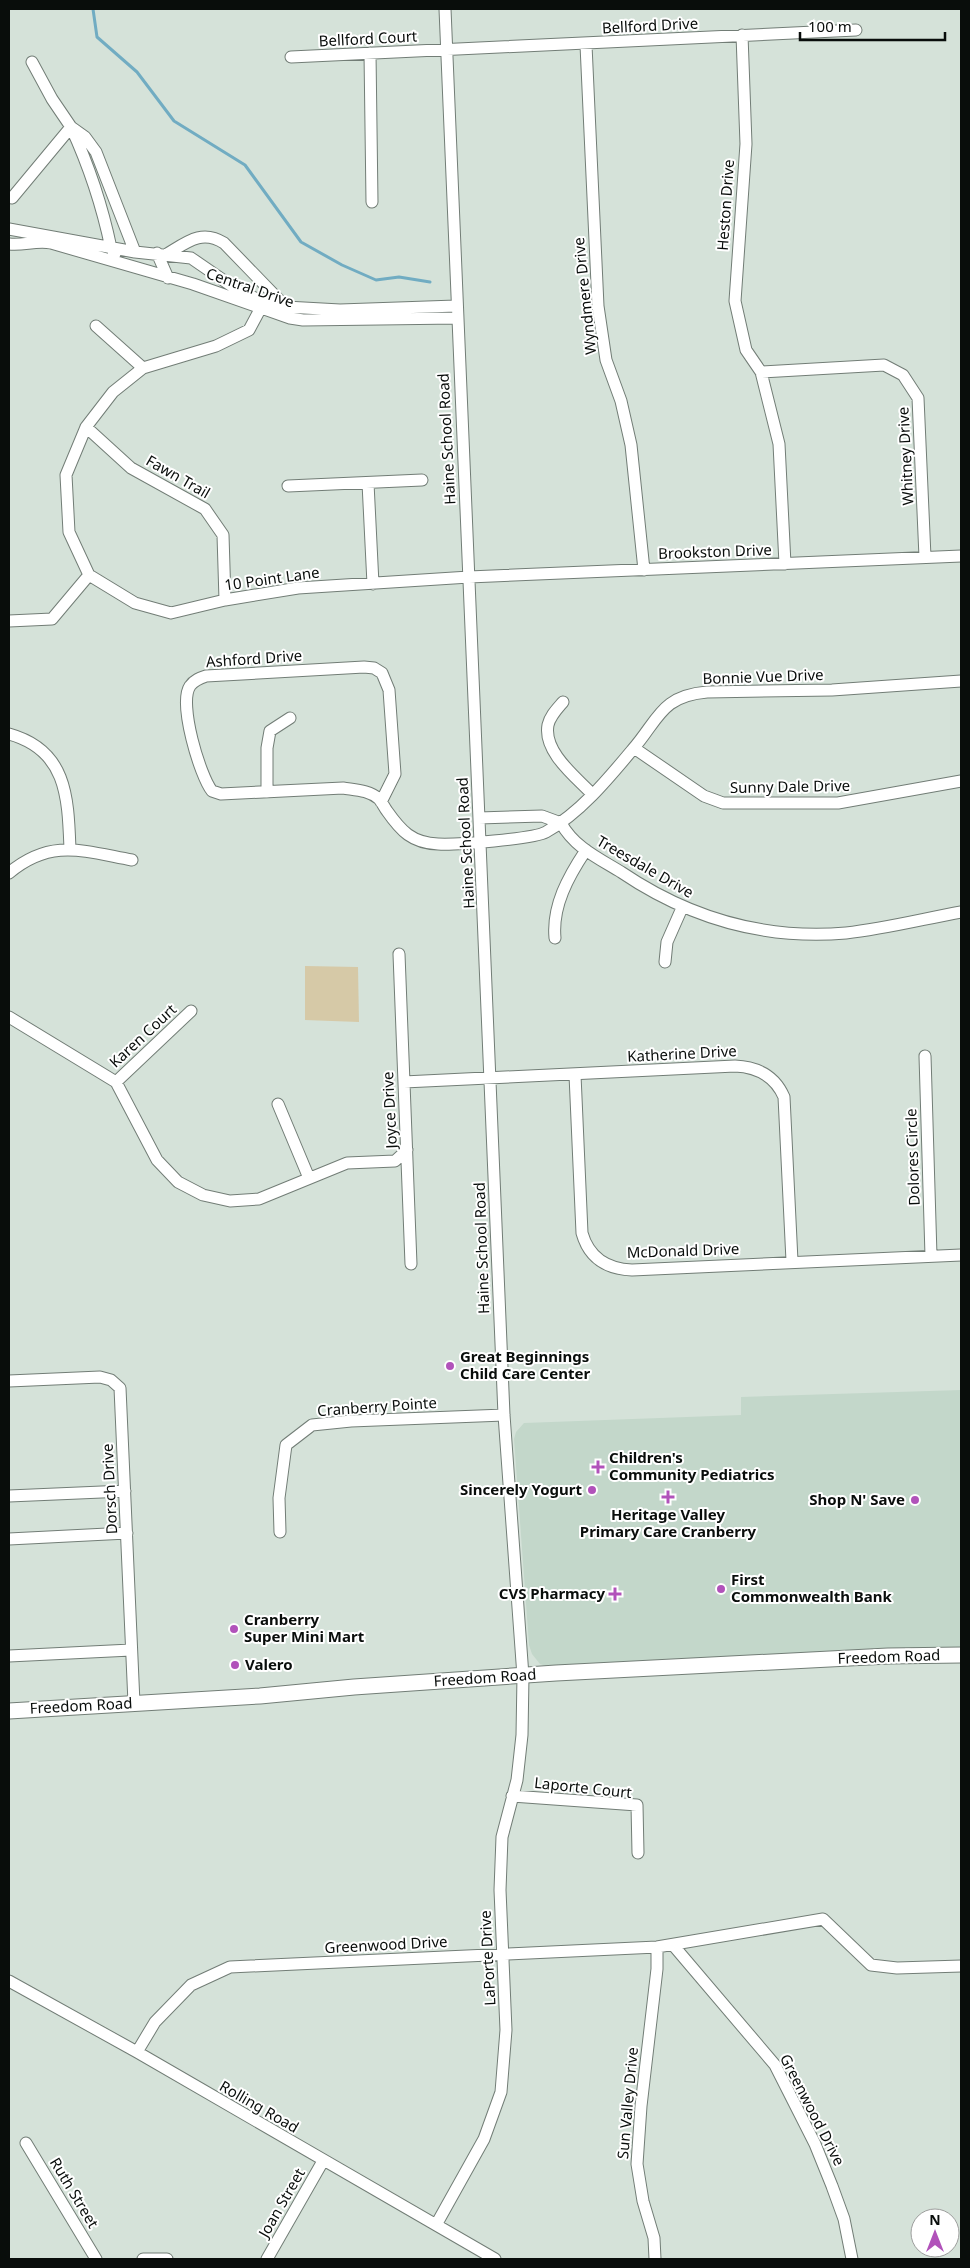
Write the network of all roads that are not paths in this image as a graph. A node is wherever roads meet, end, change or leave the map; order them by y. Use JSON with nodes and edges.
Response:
{"nodes":[{"id":1,"x":444,"y":9,"type":"edge"},
{"id":2,"x":856,"y":30,"type":"dead end"},
{"id":3,"x":742,"y":35,"type":"junction"},
{"id":4,"x":586,"y":45,"type":"junction"},
{"id":5,"x":446,"y":50,"type":"junction"},
{"id":6,"x":370,"y":54,"type":"junction"},
{"id":7,"x":291,"y":57,"type":"dead end"},
{"id":8,"x":32,"y":62,"type":"dead end"},
{"id":9,"x":71,"y":127,"type":"junction"},
{"id":10,"x":12,"y":198,"type":"dead end"},
{"id":11,"x":372,"y":202,"type":"dead end"},
{"id":12,"x":14,"y":230,"type":"edge"},
{"id":13,"x":9,"y":243,"type":"edge"},
{"id":14,"x":112,"y":248,"type":"junction"},
{"id":15,"x":135,"y":252,"type":"junction"},
{"id":16,"x":162,"y":254,"type":"junction"},
{"id":17,"x":126,"y":266,"type":"junction"},
{"id":18,"x":168,"y":278,"type":"junction"},
{"id":19,"x":263,"y":305,"type":"junction"},
{"id":20,"x":456,"y":306,"type":"junction"},
{"id":21,"x":286,"y":307,"type":"junction"},
{"id":22,"x":457,"y":318,"type":"junction"},
{"id":23,"x":96,"y":326,"type":"dead end"},
{"id":24,"x":143,"y":368,"type":"junction"},
{"id":25,"x":761,"y":372,"type":"junction"},
{"id":26,"x":86,"y":427,"type":"junction"},
{"id":27,"x":422,"y":480,"type":"dead end"},
{"id":28,"x":368,"y":483,"type":"junction"},
{"id":29,"x":288,"y":486,"type":"dead end"},
{"id":30,"x":961,"y":556,"type":"edge"},
{"id":31,"x":926,"y":557,"type":"junction"},
{"id":32,"x":785,"y":564,"type":"junction"},
{"id":33,"x":644,"y":570,"type":"junction"},
{"id":34,"x":89,"y":575,"type":"junction"},
{"id":35,"x":469,"y":577,"type":"junction"},
{"id":36,"x":372,"y":584,"type":"junction"},
{"id":37,"x":225,"y":600,"type":"junction"},
{"id":38,"x":9,"y":621,"type":"edge"},
{"id":39,"x":961,"y":681,"type":"edge"},
{"id":40,"x":563,"y":702,"type":"dead end"},
{"id":41,"x":290,"y":718,"type":"dead end"},
{"id":42,"x":9,"y":734,"type":"edge"},
{"id":43,"x":634,"y":748,"type":"junction"},
{"id":44,"x":961,"y":781,"type":"edge"},
{"id":45,"x":267,"y":792,"type":"junction"},
{"id":46,"x":592,"y":794,"type":"junction"},
{"id":47,"x":381,"y":802,"type":"junction"},
{"id":48,"x":479,"y":818,"type":"junction"},
{"id":49,"x":560,"y":823,"type":"junction"},
{"id":50,"x":481,"y":842,"type":"junction"},
{"id":51,"x":70,"y":849,"type":"junction"},
{"id":52,"x":586,"y":850,"type":"junction"},
{"id":53,"x":132,"y":860,"type":"dead end"},
{"id":54,"x":9,"y":873,"type":"edge"},
{"id":55,"x":682,"y":908,"type":"junction"},
{"id":56,"x":961,"y":912,"type":"edge"},
{"id":57,"x":555,"y":938,"type":"dead end"},
{"id":58,"x":399,"y":954,"type":"dead end"},
{"id":59,"x":664,"y":962,"type":"dead end"},
{"id":60,"x":191,"y":1011,"type":"dead end"},
{"id":61,"x":9,"y":1017,"type":"edge"},
{"id":62,"x":925,"y":1056,"type":"dead end"},
{"id":63,"x":575,"y":1075,"type":"junction"},
{"id":64,"x":491,"y":1077,"type":"junction"},
{"id":65,"x":116,"y":1082,"type":"junction"},
{"id":66,"x":404,"y":1082,"type":"junction"},
{"id":67,"x":278,"y":1104,"type":"dead end"},
{"id":68,"x":407,"y":1150,"type":"junction"},
{"id":69,"x":309,"y":1178,"type":"junction"},
{"id":70,"x":961,"y":1255,"type":"edge"},
{"id":71,"x":931,"y":1256,"type":"junction"},
{"id":72,"x":792,"y":1261,"type":"junction"},
{"id":73,"x":411,"y":1264,"type":"dead end"},
{"id":74,"x":9,"y":1381,"type":"edge"},
{"id":75,"x":504,"y":1414,"type":"junction"},
{"id":76,"x":125,"y":1491,"type":"junction"},
{"id":77,"x":9,"y":1496,"type":"edge"},
{"id":78,"x":280,"y":1532,"type":"dead end"},
{"id":79,"x":127,"y":1533,"type":"junction"},
{"id":80,"x":9,"y":1539,"type":"edge"},
{"id":81,"x":131,"y":1650,"type":"junction"},
{"id":82,"x":961,"y":1655,"type":"edge"},
{"id":83,"x":9,"y":1656,"type":"edge"},
{"id":84,"x":523,"y":1676,"type":"junction"},
{"id":85,"x":134,"y":1704,"type":"junction"},
{"id":86,"x":9,"y":1710,"type":"edge"},
{"id":87,"x":512,"y":1796,"type":"junction"},
{"id":88,"x":638,"y":1853,"type":"dead end"},
{"id":89,"x":673,"y":1946,"type":"junction"},
{"id":90,"x":657,"y":1947,"type":"junction"},
{"id":91,"x":503,"y":1956,"type":"junction"},
{"id":92,"x":961,"y":1966,"type":"edge"},
{"id":93,"x":9,"y":1981,"type":"edge"},
{"id":94,"x":137,"y":2052,"type":"junction"},
{"id":95,"x":26,"y":2143,"type":"dead end"},
{"id":96,"x":323,"y":2161,"type":"junction"},
{"id":97,"x":436,"y":2225,"type":"junction"},
{"id":98,"x":96,"y":2259,"type":"edge"},
{"id":99,"x":143,"y":2259,"type":"edge"},
{"id":100,"x":167,"y":2259,"type":"edge"},
{"id":101,"x":267,"y":2259,"type":"edge"},
{"id":102,"x":495,"y":2259,"type":"edge"},
{"id":103,"x":655,"y":2259,"type":"edge"},
{"id":104,"x":852,"y":2259,"type":"edge"}],
"edges":[{"from":1,"to":5,"type":"street","name":"Haine School Road"},
{"from":2,"to":3,"type":"street","name":"Bellford Drive"},
{"from":3,"to":4,"type":"street","name":"Bellford Drive"},
{"from":3,"to":25,"type":"street","name":"Heston Drive"},
{"from":4,"to":5,"type":"street","name":"Bellford Drive"},
{"from":4,"to":33,"type":"street","name":"Wyndmere Drive"},
{"from":5,"to":6,"type":"street","name":"Bellford Court"},
{"from":5,"to":20,"type":"street","name":"Haine School Road"},
{"from":6,"to":7,"type":"street","name":"Bellford Court"},
{"from":6,"to":11,"type":"street"},
{"from":8,"to":9,"type":"street"},
{"from":9,"to":10,"type":"street"},
{"from":9,"to":14,"type":"street"},
{"from":9,"to":15,"type":"street"},
{"from":12,"to":13,"type":"street","name":"Central Drive"},
{"from":12,"to":14,"type":"street","name":"Central Drive"},
{"from":13,"to":17,"type":"street","name":"Central Drive"},
{"from":14,"to":15,"type":"street","name":"Central Drive"},
{"from":14,"to":17,"type":"street"},
{"from":15,"to":16,"type":"street","name":"Central Drive"},
{"from":16,"to":18,"type":"street"},
{"from":16,"to":19,"type":"street","name":"Central Drive"},
{"from":16,"to":21,"type":"street","name":"Central Drive"},
{"from":17,"to":18,"type":"street","name":"Central Drive"},
{"from":18,"to":19,"type":"street","name":"Central Drive"},
{"from":19,"to":21,"type":"street","name":"Central Drive"},
{"from":19,"to":22,"type":"street","name":"Central Drive"},
{"from":19,"to":24,"type":"street"},
{"from":20,"to":21,"type":"street","name":"Central Drive"},
{"from":20,"to":22,"type":"street","name":"Haine School Road"},
{"from":22,"to":35,"type":"street","name":"Haine School Road"},
{"from":23,"to":24,"type":"street"},
{"from":24,"to":26,"type":"street"},
{"from":25,"to":31,"type":"street","name":"Whitney Drive"},
{"from":25,"to":32,"type":"street"},
{"from":26,"to":34,"type":"street"},
{"from":26,"to":37,"type":"street","name":"Fawn Trail"},
{"from":27,"to":28,"type":"street"},
{"from":28,"to":29,"type":"street"},
{"from":28,"to":36,"type":"street"},
{"from":30,"to":31,"type":"street","name":"Brookston Drive"},
{"from":31,"to":32,"type":"street","name":"Brookston Drive"},
{"from":32,"to":33,"type":"street","name":"Brookston Drive"},
{"from":33,"to":35,"type":"street","name":"Brookston Drive"},
{"from":34,"to":37,"type":"street","name":"10 Point Lane"},
{"from":34,"to":38,"type":"street"},
{"from":35,"to":36,"type":"street","name":"10 Point Lane"},
{"from":35,"to":48,"type":"street","name":"Haine School Road"},
{"from":36,"to":37,"type":"street","name":"10 Point Lane"},
{"from":39,"to":43,"type":"street","name":"Bonnie Vue Drive"},
{"from":40,"to":46,"type":"street"},
{"from":41,"to":45,"type":"street"},
{"from":42,"to":51,"type":"street"},
{"from":43,"to":44,"type":"street","name":"Sunny Dale Drive"},
{"from":43,"to":46,"type":"street","name":"Bonnie Vue Drive"},
{"from":45,"to":47,"type":"street","name":"Ashford Drive"},
{"from":45,"to":47,"type":"street","name":"Ashford Drive"},
{"from":46,"to":49,"type":"street","name":"Bonnie Vue Drive"},
{"from":47,"to":50,"type":"street","name":"Ashford Drive"},
{"from":48,"to":49,"type":"street"},
{"from":48,"to":50,"type":"street","name":"Haine School Road"},
{"from":49,"to":50,"type":"street","name":"Bonnie Vue Drive"},
{"from":49,"to":52,"type":"street","name":"Treesdale Drive"},
{"from":50,"to":64,"type":"street","name":"Haine School Road"},
{"from":51,"to":53,"type":"street"},
{"from":51,"to":54,"type":"street"},
{"from":52,"to":55,"type":"street","name":"Treesdale Drive"},
{"from":52,"to":57,"type":"street"},
{"from":55,"to":56,"type":"street","name":"Treesdale Drive"},
{"from":55,"to":59,"type":"street"},
{"from":58,"to":66,"type":"street","name":"Joyce Drive"},
{"from":60,"to":65,"type":"street","name":"Karen Court"},
{"from":61,"to":65,"type":"street"},
{"from":62,"to":71,"type":"street","name":"Dolores Circle"},
{"from":63,"to":64,"type":"street","name":"Katherine Drive"},
{"from":63,"to":72,"type":"street","name":"Katherine Drive"},
{"from":63,"to":72,"type":"street","name":"McDonald Drive"},
{"from":64,"to":66,"type":"street","name":"Katherine Drive"},
{"from":64,"to":75,"type":"street","name":"Haine School Road"},
{"from":65,"to":69,"type":"street"},
{"from":66,"to":68,"type":"street","name":"Joyce Drive"},
{"from":67,"to":69,"type":"street"},
{"from":68,"to":69,"type":"street"},
{"from":68,"to":73,"type":"street","name":"Joyce Drive"},
{"from":70,"to":71,"type":"street","name":"McDonald Drive"},
{"from":71,"to":72,"type":"street","name":"McDonald Drive"},
{"from":74,"to":76,"type":"street","name":"Dorsch Drive"},
{"from":75,"to":78,"type":"street","name":"Cranberry Pointe"},
{"from":75,"to":84,"type":"street","name":"Haine School Road"},
{"from":76,"to":77,"type":"street"},
{"from":76,"to":79,"type":"street","name":"Dorsch Drive"},
{"from":79,"to":80,"type":"street"},
{"from":79,"to":81,"type":"street","name":"Dorsch Drive"},
{"from":81,"to":83,"type":"street"},
{"from":81,"to":85,"type":"street","name":"Dorsch Drive"},
{"from":82,"to":84,"type":"main road","name":"Freedom Road"},
{"from":84,"to":85,"type":"main road","name":"Freedom Road"},
{"from":84,"to":87,"type":"street","name":"LaPorte Drive"},
{"from":85,"to":86,"type":"main road","name":"Freedom Road"},
{"from":87,"to":88,"type":"street","name":"Laporte Court"},
{"from":87,"to":91,"type":"street","name":"LaPorte Drive"},
{"from":89,"to":90,"type":"street","name":"Greenwood Drive"},
{"from":89,"to":92,"type":"street","name":"Greenwood Drive"},
{"from":89,"to":104,"type":"street","name":"Greenwood Drive"},
{"from":90,"to":91,"type":"street","name":"Greenwood Drive"},
{"from":90,"to":103,"type":"street","name":"Sun Valley Drive"},
{"from":91,"to":94,"type":"street","name":"Greenwood Drive"},
{"from":91,"to":97,"type":"street","name":"LaPorte Drive"},
{"from":93,"to":94,"type":"street","name":"Rolling Road"},
{"from":94,"to":96,"type":"street","name":"Rolling Road"},
{"from":95,"to":98,"type":"street","name":"Ruth Street"},
{"from":96,"to":97,"type":"street","name":"Rolling Road"},
{"from":96,"to":101,"type":"street","name":"Joan Street"},
{"from":97,"to":102,"type":"street","name":"Rolling Road"},
{"from":99,"to":100,"type":"street"}]}
